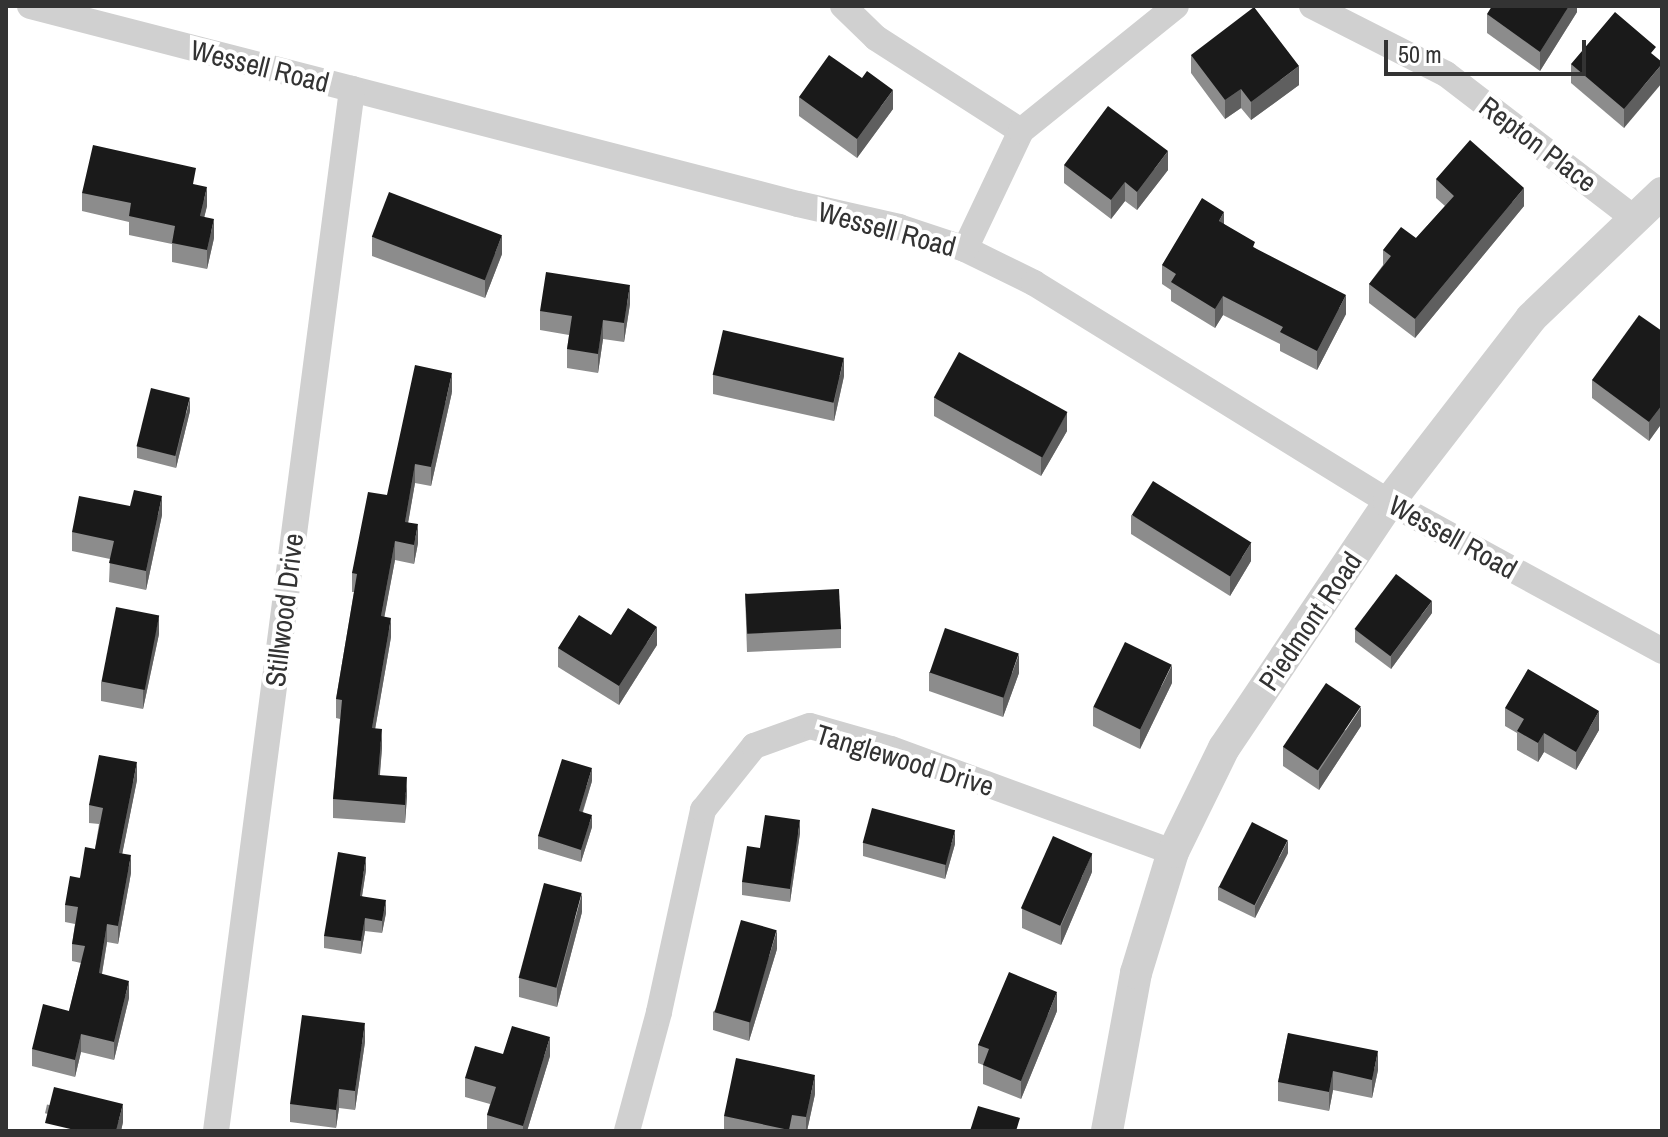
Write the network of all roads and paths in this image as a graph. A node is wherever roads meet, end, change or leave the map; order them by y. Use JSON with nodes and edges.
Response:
{"nodes":[{"id":1,"x":30,"y":6,"type":"edge"},
{"id":2,"x":843,"y":6,"type":"edge"},
{"id":3,"x":1176,"y":6,"type":"edge"},
{"id":4,"x":1312,"y":6,"type":"edge"},
{"id":5,"x":352,"y":89,"type":"junction"},
{"id":6,"x":1021,"y":131,"type":"junction"},
{"id":7,"x":1662,"y":193,"type":"edge"},
{"id":8,"x":1635,"y":219,"type":"junction"},
{"id":9,"x":965,"y":249,"type":"junction"},
{"id":10,"x":1389,"y":502,"type":"junction"},
{"id":11,"x":1662,"y":651,"type":"edge"},
{"id":12,"x":1173,"y":852,"type":"junction"},
{"id":13,"x":216,"y":1131,"type":"edge"},
{"id":14,"x":627,"y":1131,"type":"edge"},
{"id":15,"x":1107,"y":1131,"type":"edge"}],
"edges":[{"from":1,"to":5,"type":"street","name":"Wessell Road"},
{"from":2,"to":6,"type":"street"},
{"from":3,"to":6,"type":"street"},
{"from":4,"to":8,"type":"street","name":"Repton Place"},
{"from":5,"to":9,"type":"street","name":"Wessell Road"},
{"from":5,"to":13,"type":"street","name":"Stillwood Drive"},
{"from":6,"to":9,"type":"street"},
{"from":7,"to":8,"type":"street","name":"Piedmont Road"},
{"from":8,"to":10,"type":"street","name":"Piedmont Road"},
{"from":9,"to":10,"type":"street","name":"Wessell Road"},
{"from":10,"to":11,"type":"street","name":"Wessell Road"},
{"from":10,"to":12,"type":"street","name":"Piedmont Road"},
{"from":12,"to":14,"type":"street","name":"Tanglewood Drive"},
{"from":12,"to":15,"type":"street","name":"Piedmont Road"}]}
